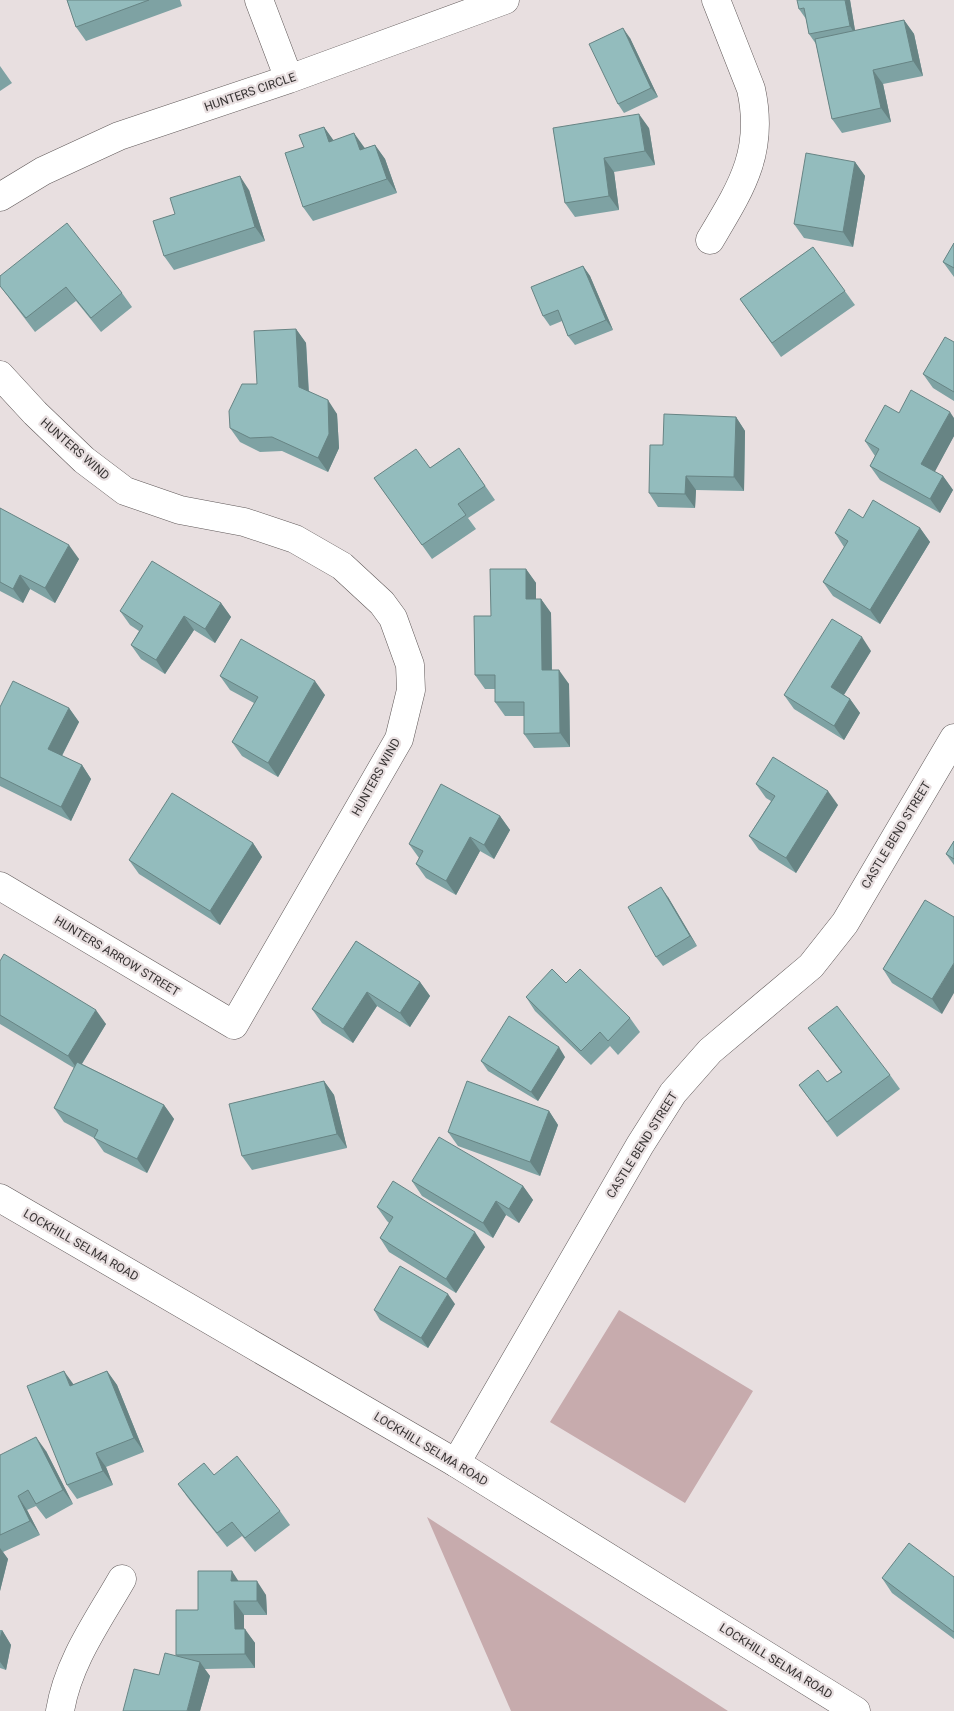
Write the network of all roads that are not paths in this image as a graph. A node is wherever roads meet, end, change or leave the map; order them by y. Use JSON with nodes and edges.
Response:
{"nodes":[{"id":1,"x":259,"y":0,"type":"edge"},
{"id":2,"x":505,"y":0,"type":"edge"},
{"id":3,"x":716,"y":0,"type":"edge"},
{"id":4,"x":289,"y":79,"type":"junction"},
{"id":5,"x":0,"y":197,"type":"edge"},
{"id":6,"x":710,"y":240,"type":"dead end"},
{"id":7,"x":0,"y":375,"type":"edge"},
{"id":8,"x":954,"y":738,"type":"edge"},
{"id":9,"x":0,"y":886,"type":"edge"},
{"id":10,"x":234,"y":1025,"type":"joint"},
{"id":11,"x":0,"y":1198,"type":"edge"},
{"id":12,"x":456,"y":1463,"type":"junction"},
{"id":13,"x":122,"y":1579,"type":"dead end"},
{"id":14,"x":60,"y":1711,"type":"edge"},
{"id":15,"x":856,"y":1711,"type":"edge"}],
"edges":[{"from":1,"to":4,"type":"street"},
{"from":2,"to":4,"type":"street","name":"HUNTERS CIRCLE"},
{"from":3,"to":6,"type":"street"},
{"from":4,"to":5,"type":"street","name":"HUNTERS CIRCLE"},
{"from":7,"to":10,"type":"street","name":"HUNTERS WIND"},
{"from":8,"to":12,"type":"street","name":"CASTLE BEND STREET"},
{"from":9,"to":10,"type":"street","name":"HUNTERS ARROW STREET"},
{"from":11,"to":12,"type":"street","name":"LOCKHILL SELMA ROAD"},
{"from":12,"to":15,"type":"street","name":"LOCKHILL SELMA ROAD"},
{"from":13,"to":14,"type":"street"}]}
